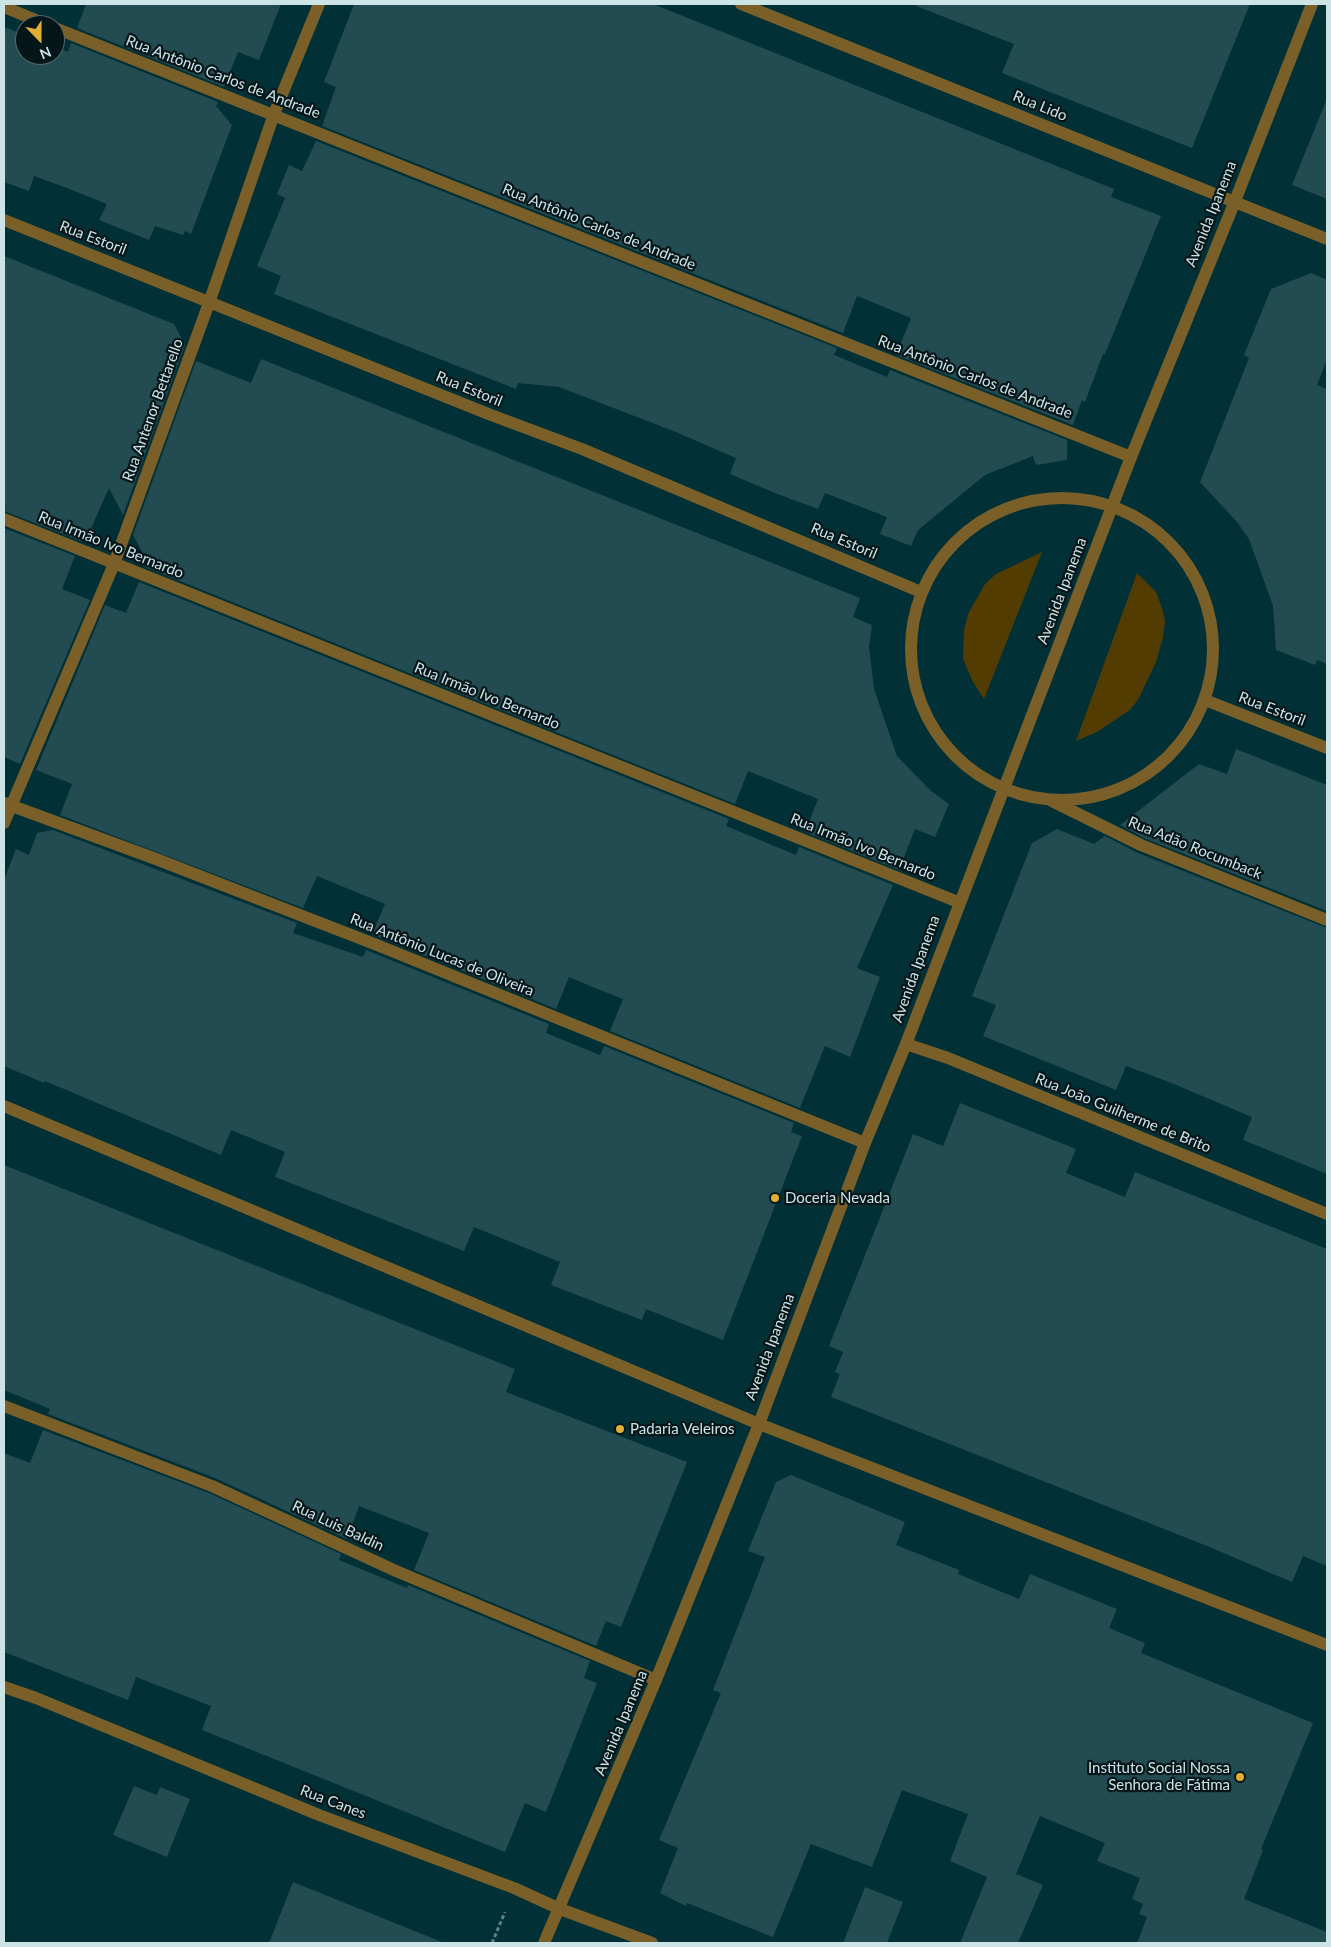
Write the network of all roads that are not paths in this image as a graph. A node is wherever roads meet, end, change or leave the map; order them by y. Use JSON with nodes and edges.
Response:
{"nodes":[{"id":1,"x":319,"y":4,"type":"edge"},
{"id":2,"x":741,"y":4,"type":"edge"},
{"id":3,"x":1312,"y":4,"type":"edge"},
{"id":4,"x":4,"y":7,"type":"edge"},
{"id":5,"x":24,"y":15,"type":"edge"},
{"id":6,"x":65,"y":32,"type":"edge"},
{"id":7,"x":274,"y":114,"type":"junction"},
{"id":8,"x":1235,"y":201,"type":"junction"},
{"id":9,"x":4,"y":220,"type":"edge"},
{"id":10,"x":1327,"y":239,"type":"edge"},
{"id":11,"x":209,"y":303,"type":"junction"},
{"id":12,"x":1131,"y":457,"type":"junction"},
{"id":13,"x":1112,"y":506,"type":"junction"},
{"id":14,"x":4,"y":519,"type":"edge"},
{"id":15,"x":114,"y":564,"type":"junction"},
{"id":16,"x":921,"y":592,"type":"junction"},
{"id":17,"x":1205,"y":700,"type":"junction"},
{"id":18,"x":1327,"y":748,"type":"edge"},
{"id":19,"x":1003,"y":790,"type":"junction"},
{"id":20,"x":1052,"y":801,"type":"junction"},
{"id":21,"x":7,"y":805,"type":"edge"},
{"id":22,"x":4,"y":823,"type":"edge"},
{"id":23,"x":958,"y":902,"type":"junction"},
{"id":24,"x":1327,"y":920,"type":"edge"},
{"id":25,"x":906,"y":1044,"type":"junction"},
{"id":26,"x":4,"y":1106,"type":"edge"},
{"id":27,"x":865,"y":1143,"type":"junction"},
{"id":28,"x":1327,"y":1214,"type":"edge"},
{"id":29,"x":4,"y":1406,"type":"edge"},
{"id":30,"x":759,"y":1424,"type":"junction"},
{"id":31,"x":1327,"y":1645,"type":"edge"},
{"id":32,"x":656,"y":1680,"type":"junction"},
{"id":33,"x":4,"y":1686,"type":"edge"},
{"id":34,"x":560,"y":1909,"type":"junction"},
{"id":35,"x":544,"y":1943,"type":"edge"},
{"id":36,"x":652,"y":1943,"type":"edge"}],
"edges":[{"from":1,"to":7,"type":"street","name":"Rua Antenor Bettarello"},
{"from":2,"to":8,"type":"street","name":"Rua Lido"},
{"from":3,"to":8,"type":"street","name":"Avenida Ipanema"},
{"from":4,"to":5,"type":"street"},
{"from":6,"to":7,"type":"street","name":"Rua Antônio Carlos de Andrade"},
{"from":7,"to":11,"type":"street","name":"Rua Antenor Bettarello"},
{"from":7,"to":12,"type":"street","name":"Rua Antônio Carlos de Andrade"},
{"from":8,"to":10,"type":"street","name":"Rua Lido"},
{"from":8,"to":12,"type":"street","name":"Avenida Ipanema"},
{"from":9,"to":11,"type":"street","name":"Rua Estoril"},
{"from":11,"to":15,"type":"street","name":"Rua Antenor Bettarello"},
{"from":11,"to":16,"type":"street","name":"Rua Estoril"},
{"from":12,"to":13,"type":"street","name":"Avenida Ipanema"},
{"from":13,"to":16,"type":"street"},
{"from":13,"to":17,"type":"street"},
{"from":13,"to":19,"type":"street","name":"Avenida Ipanema"},
{"from":14,"to":15,"type":"street","name":"Rua Irmão Ivo Bernardo"},
{"from":15,"to":21,"type":"street","name":"Rua Antenor Bettarello"},
{"from":15,"to":23,"type":"street","name":"Rua Irmão Ivo Bernardo"},
{"from":16,"to":19,"type":"street"},
{"from":17,"to":18,"type":"street","name":"Rua Estoril"},
{"from":17,"to":20,"type":"street"},
{"from":19,"to":20,"type":"street"},
{"from":19,"to":23,"type":"street","name":"Avenida Ipanema"},
{"from":20,"to":24,"type":"street","name":"Rua Adão Rocumback"},
{"from":21,"to":22,"type":"street","name":"Rua Antenor Bettarello"},
{"from":21,"to":27,"type":"street","name":"Rua Antônio Lucas de Oliveira"},
{"from":23,"to":25,"type":"street","name":"Avenida Ipanema"},
{"from":25,"to":27,"type":"street","name":"Avenida Ipanema"},
{"from":25,"to":28,"type":"street","name":"Rua João Guilherme de Brito"},
{"from":26,"to":30,"type":"street"},
{"from":27,"to":30,"type":"street","name":"Avenida Ipanema"},
{"from":29,"to":32,"type":"street","name":"Rua Luis Baldin"},
{"from":30,"to":31,"type":"street"},
{"from":30,"to":32,"type":"street","name":"Avenida Ipanema"},
{"from":32,"to":34,"type":"street","name":"Avenida Ipanema"},
{"from":33,"to":34,"type":"street","name":"Rua Canes"},
{"from":34,"to":35,"type":"street","name":"Avenida Ipanema"},
{"from":34,"to":36,"type":"street","name":"Rua Canes"}]}
